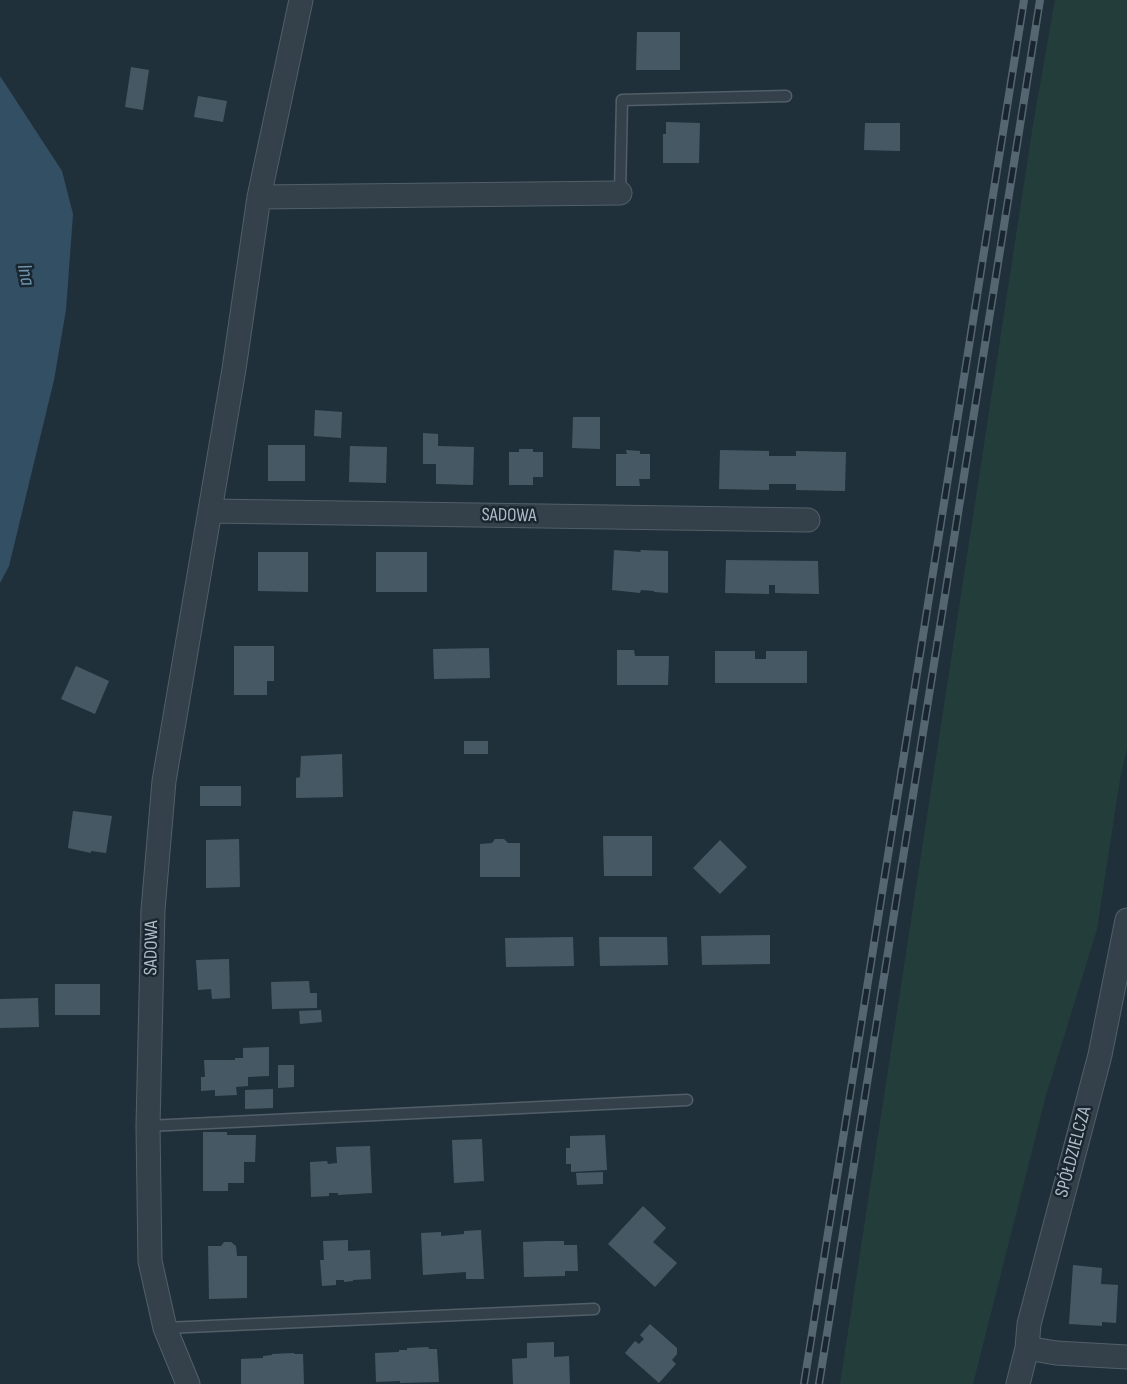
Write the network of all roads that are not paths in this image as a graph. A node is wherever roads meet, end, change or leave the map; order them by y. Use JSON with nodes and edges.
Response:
{"nodes":[{"id":1,"x":301,"y":0,"type":"edge"},
{"id":2,"x":786,"y":96,"type":"dead end"},
{"id":3,"x":620,"y":193,"type":"joint"},
{"id":4,"x":260,"y":197,"type":"junction"},
{"id":5,"x":210,"y":511,"type":"junction"},
{"id":6,"x":808,"y":520,"type":"dead end"},
{"id":7,"x":1127,"y":920,"type":"edge"},
{"id":8,"x":687,"y":1100,"type":"dead end"},
{"id":9,"x":148,"y":1126,"type":"junction"},
{"id":10,"x":594,"y":1309,"type":"dead end"},
{"id":11,"x":165,"y":1328,"type":"junction"},
{"id":12,"x":1027,"y":1348,"type":"junction"},
{"id":13,"x":1127,"y":1357,"type":"edge"},
{"id":14,"x":188,"y":1384,"type":"edge"},
{"id":15,"x":1018,"y":1384,"type":"edge"}],
"edges":[{"from":1,"to":4,"type":"street","name":"SADOWA"},
{"from":2,"to":3,"type":"lane"},
{"from":3,"to":4,"type":"street"},
{"from":4,"to":5,"type":"street","name":"SADOWA"},
{"from":5,"to":6,"type":"street","name":"SADOWA"},
{"from":5,"to":9,"type":"street","name":"SADOWA"},
{"from":7,"to":12,"type":"street","name":"SPÓŁDZIELCZA"},
{"from":8,"to":9,"type":"lane"},
{"from":9,"to":11,"type":"street","name":"SADOWA"},
{"from":10,"to":11,"type":"lane"},
{"from":11,"to":14,"type":"street","name":"SADOWA"},
{"from":12,"to":13,"type":"street"},
{"from":12,"to":15,"type":"street","name":"SPÓŁDZIELCZA"}]}
